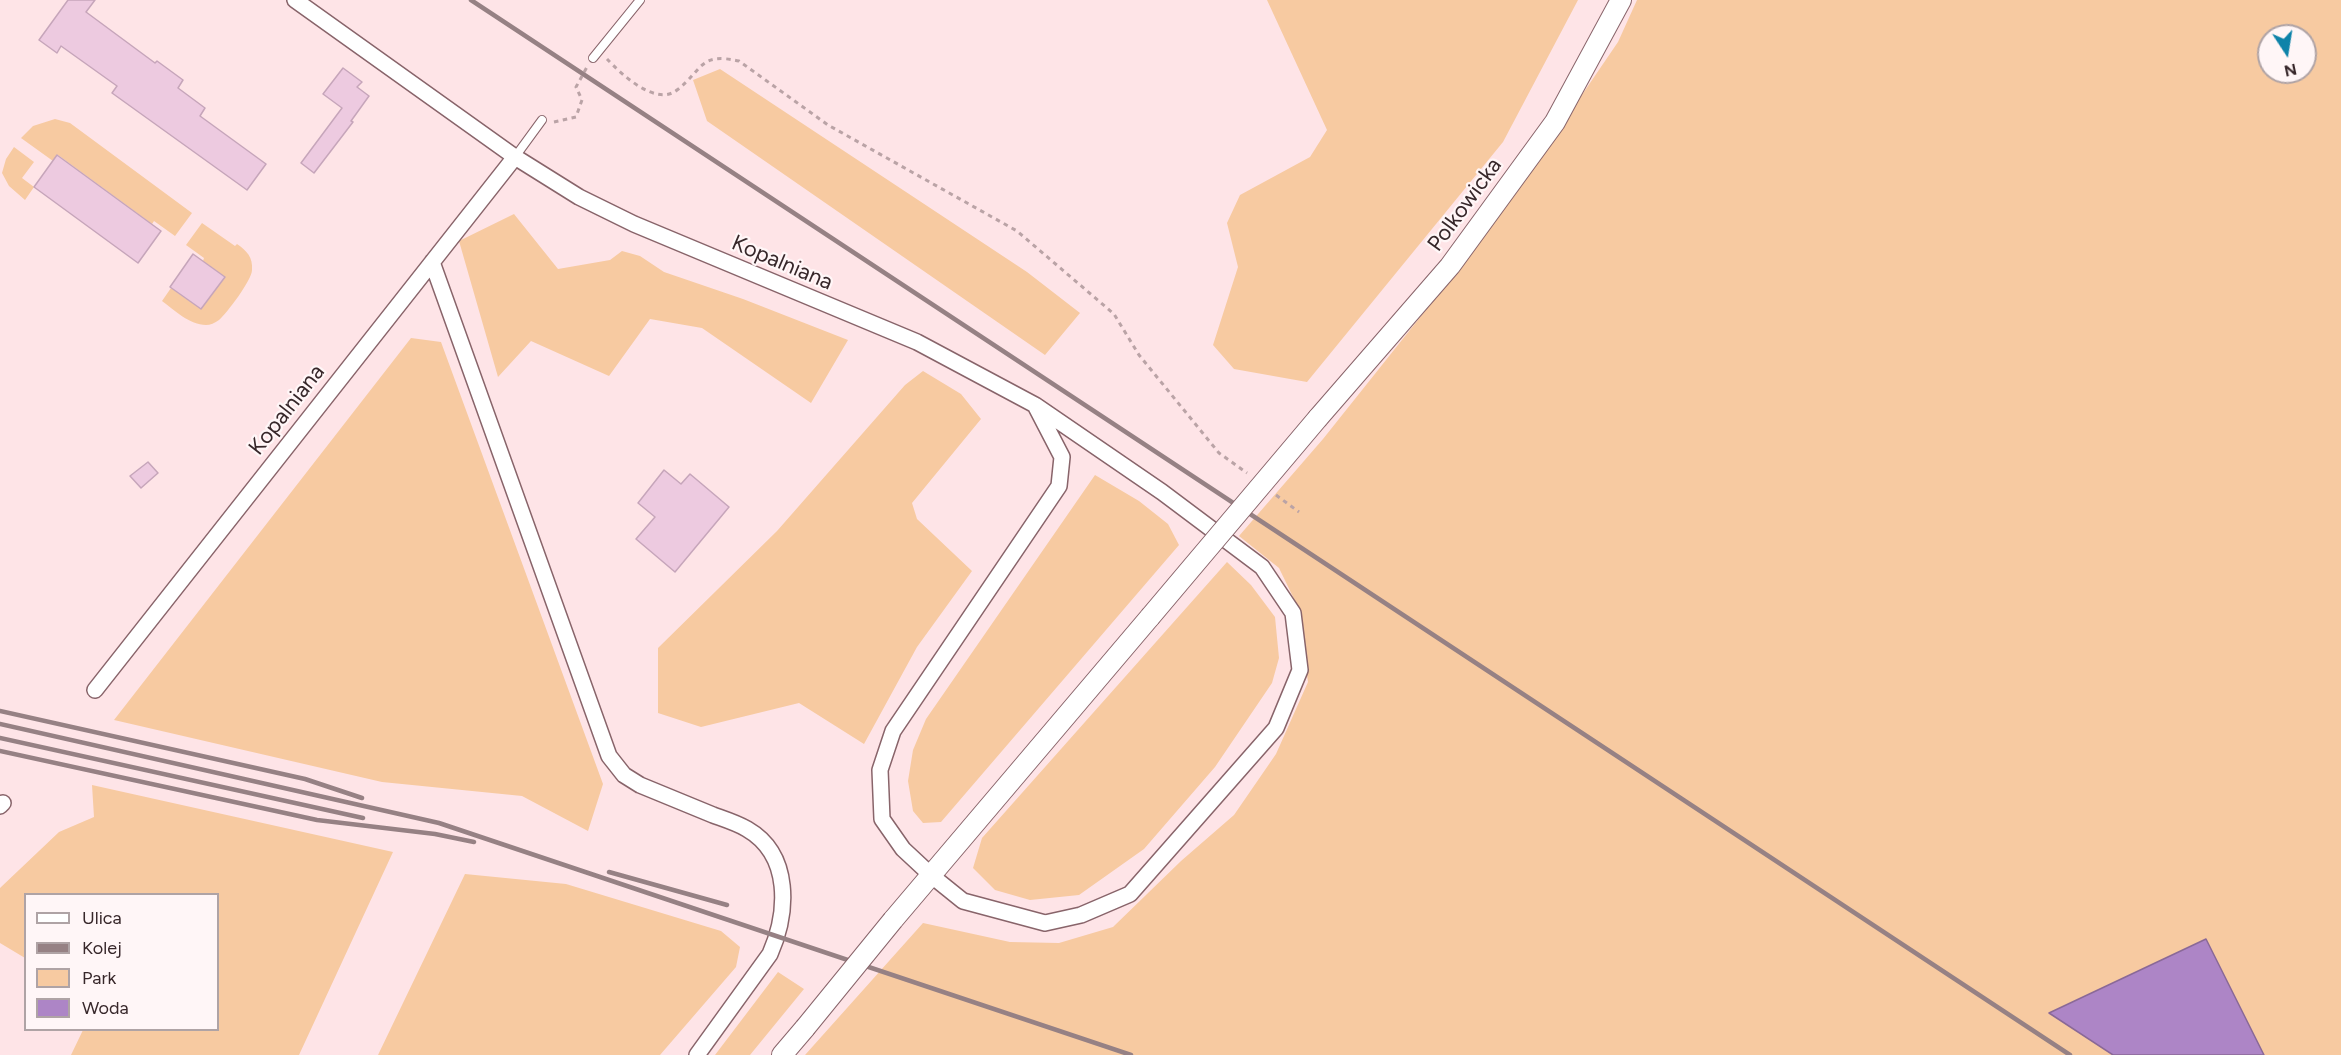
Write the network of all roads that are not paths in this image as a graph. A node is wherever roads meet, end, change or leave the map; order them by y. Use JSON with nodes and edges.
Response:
{"nodes":[{"id":1,"x":295,"y":0,"type":"edge"},
{"id":2,"x":639,"y":0,"type":"edge"},
{"id":3,"x":1621,"y":0,"type":"edge"},
{"id":4,"x":593,"y":58,"type":"road end"},
{"id":5,"x":540,"y":123,"type":"road end"},
{"id":6,"x":515,"y":157,"type":"junction"},
{"id":7,"x":432,"y":262,"type":"junction"},
{"id":8,"x":1035,"y":405,"type":"junction"},
{"id":9,"x":95,"y":690,"type":"dead end"},
{"id":10,"x":932,"y":876,"type":"junction"},
{"id":11,"x":698,"y":1055,"type":"edge"},
{"id":12,"x":782,"y":1055,"type":"edge"}],
"edges":[{"from":1,"to":6,"type":"street","name":"Kopalniana"},
{"from":2,"to":4,"type":"lane"},
{"from":3,"to":10,"type":"main road","name":"Polkowicka","bridge":true},
{"from":5,"to":6,"type":"lane"},
{"from":6,"to":7,"type":"street","name":"Kopalniana"},
{"from":6,"to":8,"type":"street","name":"Kopalniana"},
{"from":7,"to":9,"type":"street","name":"Kopalniana"},
{"from":7,"to":11,"type":"street"},
{"from":8,"to":10,"type":"street","name":"Kopalniana"},
{"from":8,"to":10,"type":"street","name":"Kopalniana"},
{"from":10,"to":12,"type":"main road","name":"Polkowicka","bridge":true}]}
